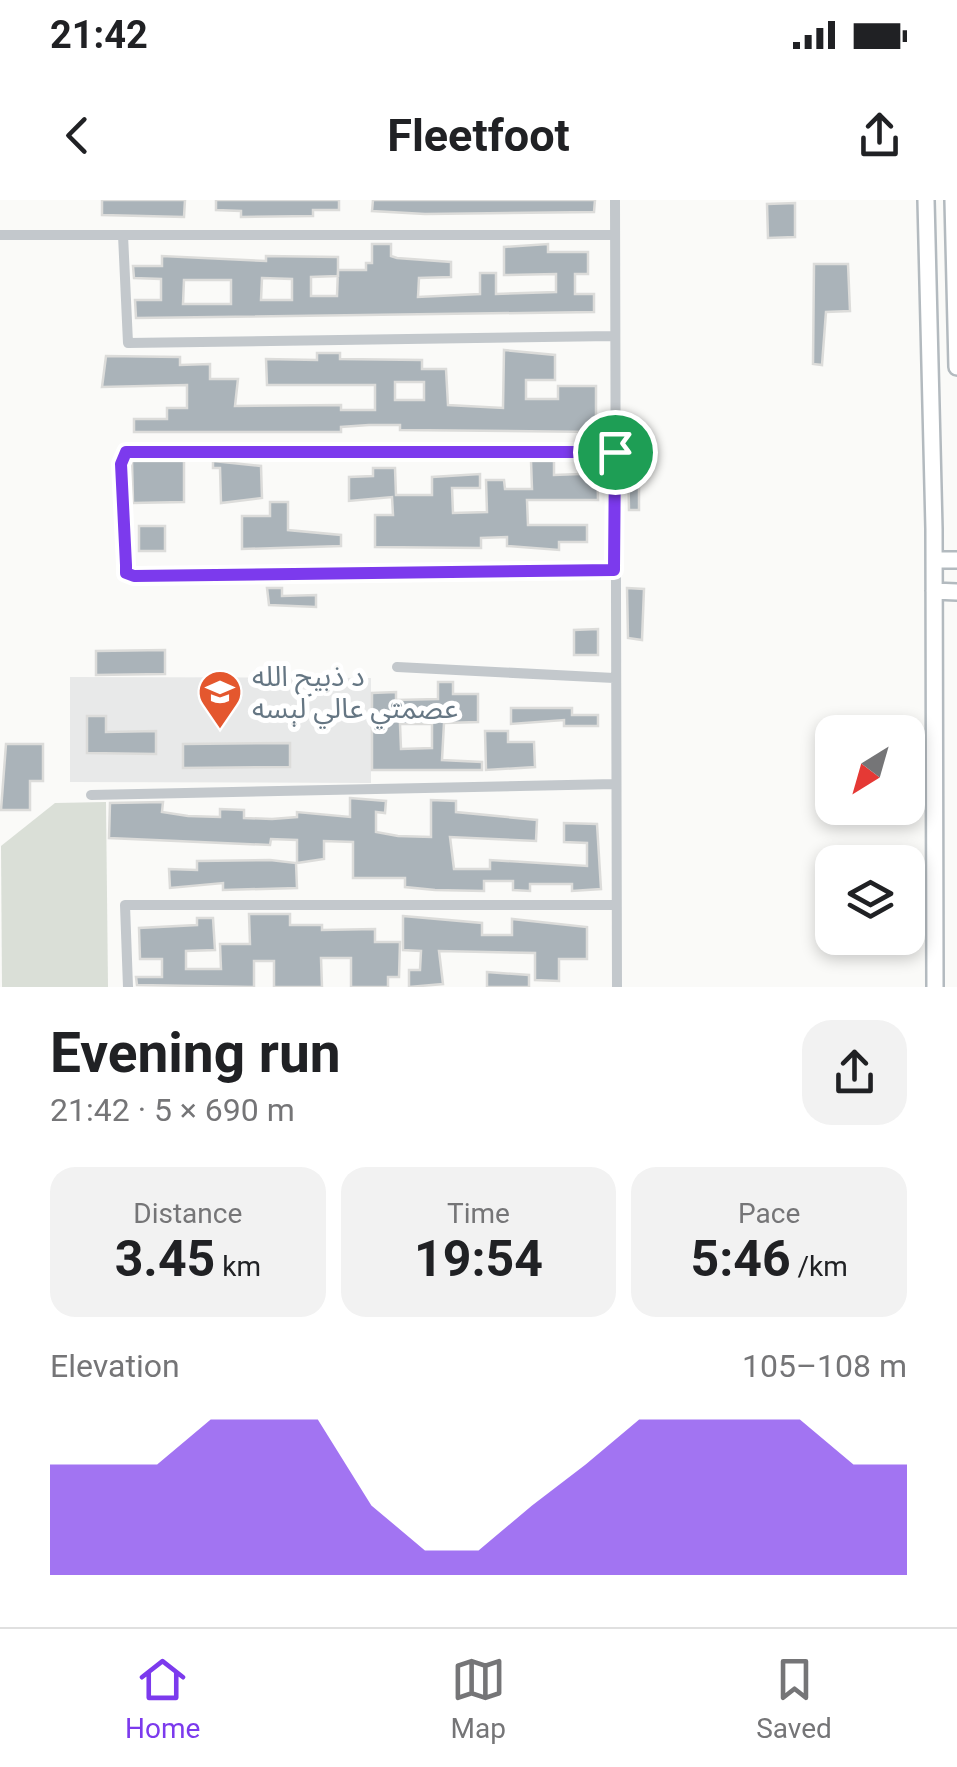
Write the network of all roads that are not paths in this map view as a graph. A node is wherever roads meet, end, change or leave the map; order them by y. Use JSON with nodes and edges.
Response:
{"nodes":[{"id":1,"x":615,"y":200,"type":"edge"},
{"id":2,"x":926,"y":200,"type":"edge"},
{"id":3,"x":952,"y":200,"type":"edge"},
{"id":4,"x":0,"y":234,"type":"edge"},
{"id":5,"x":123,"y":235,"type":"junction"},
{"id":6,"x":614,"y":235,"type":"junction"},
{"id":7,"x":613,"y":336,"type":"junction"},
{"id":8,"x":957,"y":367,"type":"edge"},
{"id":9,"x":615,"y":452,"type":"junction"},
{"id":10,"x":934,"y":560,"type":"junction"},
{"id":11,"x":957,"y":560,"type":"edge"},
{"id":12,"x":614,"y":570,"type":"junction"},
{"id":13,"x":934,"y":592,"type":"junction"},
{"id":14,"x":957,"y":592,"type":"edge"},
{"id":15,"x":397,"y":666,"type":"dead end"},
{"id":16,"x":614,"y":678,"type":"junction"},
{"id":17,"x":615,"y":784,"type":"junction"},
{"id":18,"x":92,"y":795,"type":"dead end"},
{"id":19,"x":616,"y":905,"type":"junction"},
{"id":20,"x":128,"y":987,"type":"edge"},
{"id":21,"x":617,"y":987,"type":"edge"},
{"id":22,"x":935,"y":987,"type":"edge"}],
"edges":[{"from":1,"to":6,"type":"street"},
{"from":2,"to":10,"type":"main road"},
{"from":3,"to":8,"type":"main road"},
{"from":4,"to":5,"type":"street"},
{"from":5,"to":6,"type":"street"},
{"from":5,"to":7,"type":"street"},
{"from":6,"to":7,"type":"street"},
{"from":7,"to":9,"type":"street"},
{"from":9,"to":12,"type":"street"},
{"from":9,"to":12,"type":"street"},
{"from":10,"to":11,"type":"main road"},
{"from":10,"to":13,"type":"main road"},
{"from":12,"to":16,"type":"street"},
{"from":13,"to":14,"type":"main road"},
{"from":13,"to":22,"type":"main road"},
{"from":15,"to":16,"type":"street"},
{"from":16,"to":17,"type":"street"},
{"from":17,"to":18,"type":"street"},
{"from":17,"to":19,"type":"street"},
{"from":19,"to":20,"type":"street"},
{"from":19,"to":21,"type":"street"}]}
